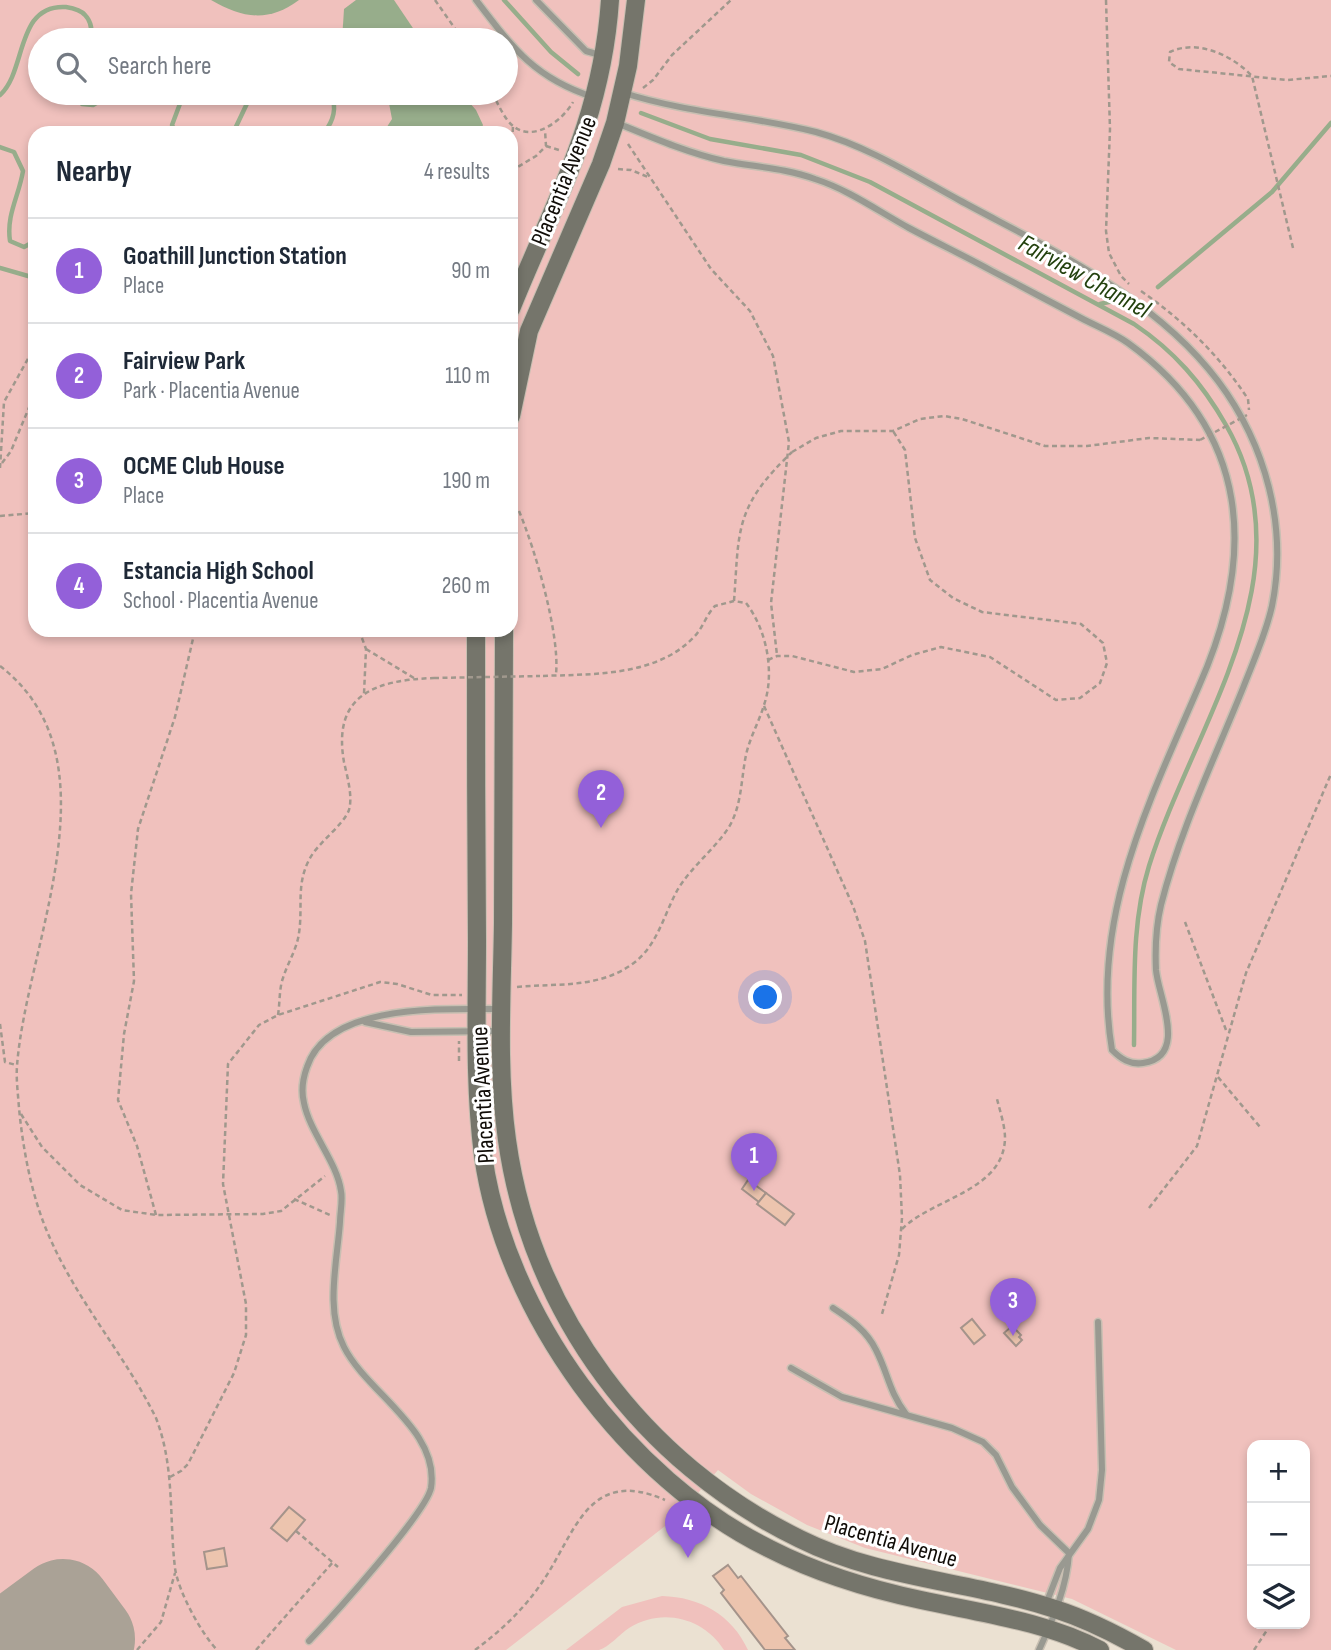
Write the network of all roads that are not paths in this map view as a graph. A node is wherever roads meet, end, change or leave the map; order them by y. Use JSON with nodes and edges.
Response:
{"nodes":[{"id":1,"x":476,"y":0,"type":"edge"},
{"id":2,"x":536,"y":0,"type":"edge"},
{"id":3,"x":610,"y":0,"type":"edge"},
{"id":4,"x":636,"y":0,"type":"edge"},
{"id":5,"x":498,"y":28,"type":"edge"},
{"id":6,"x":518,"y":54,"type":"edge"},
{"id":7,"x":605,"y":56,"type":"junction"},
{"id":8,"x":623,"y":93,"type":"junction"},
{"id":9,"x":596,"y":99,"type":"junction"},
{"id":10,"x":615,"y":122,"type":"junction"},
{"id":11,"x":518,"y":293,"type":"edge"},
{"id":12,"x":518,"y":383,"type":"edge"},
{"id":13,"x":476,"y":637,"type":"edge"},
{"id":14,"x":505,"y":637,"type":"edge"},
{"id":15,"x":477,"y":1009,"type":"junction"},
{"id":16,"x":503,"y":1009,"type":"junction"},
{"id":17,"x":363,"y":1022,"type":"junction"},
{"id":18,"x":503,"y":1030,"type":"junction"},
{"id":19,"x":477,"y":1031,"type":"junction"},
{"id":20,"x":833,"y":1308,"type":"dead end"},
{"id":21,"x":1098,"y":1322,"type":"dead end"},
{"id":22,"x":791,"y":1368,"type":"dead end"},
{"id":23,"x":907,"y":1415,"type":"junction"},
{"id":24,"x":1069,"y":1553,"type":"junction"},
{"id":25,"x":1051,"y":1607,"type":"junction"},
{"id":26,"x":1049,"y":1629,"type":"junction"},
{"id":27,"x":309,"y":1641,"type":"dead end"},
{"id":28,"x":1040,"y":1650,"type":"edge"},
{"id":29,"x":1100,"y":1650,"type":"edge"},
{"id":30,"x":1144,"y":1650,"type":"edge"}],
"edges":[{"from":1,"to":5,"type":"lane"},
{"from":2,"to":7,"type":"lane"},
{"from":3,"to":7,"type":"main road","name":"Placentia Avenue"},
{"from":4,"to":8,"type":"main road","name":"Placentia Avenue"},
{"from":6,"to":9,"type":"lane"},
{"from":7,"to":9,"type":"main road","name":"Placentia Avenue"},
{"from":8,"to":10,"type":"main road","name":"Placentia Avenue"},
{"from":8,"to":10,"type":"lane"},
{"from":9,"to":11,"type":"main road","name":"Placentia Avenue"},
{"from":10,"to":12,"type":"main road","name":"Placentia Avenue"},
{"from":13,"to":15,"type":"main road","name":"Placentia Avenue"},
{"from":14,"to":16,"type":"main road","name":"Placentia Avenue"},
{"from":15,"to":16,"type":"lane"},
{"from":15,"to":17,"type":"lane"},
{"from":15,"to":19,"type":"main road","name":"Placentia Avenue"},
{"from":16,"to":18,"type":"main road","name":"Placentia Avenue"},
{"from":17,"to":19,"type":"lane"},
{"from":17,"to":27,"type":"lane"},
{"from":18,"to":19,"type":"lane"},
{"from":18,"to":25,"type":"main road","name":"Placentia Avenue"},
{"from":19,"to":26,"type":"main road","name":"Placentia Avenue"},
{"from":20,"to":23,"type":"lane"},
{"from":21,"to":24,"type":"lane"},
{"from":22,"to":23,"type":"lane"},
{"from":23,"to":24,"type":"lane"},
{"from":24,"to":25,"type":"lane"},
{"from":24,"to":25,"type":"lane"},
{"from":25,"to":26,"type":"lane"},
{"from":25,"to":30,"type":"main road","name":"Placentia Avenue"},
{"from":26,"to":28,"type":"lane"},
{"from":26,"to":29,"type":"main road","name":"Placentia Avenue"}]}
